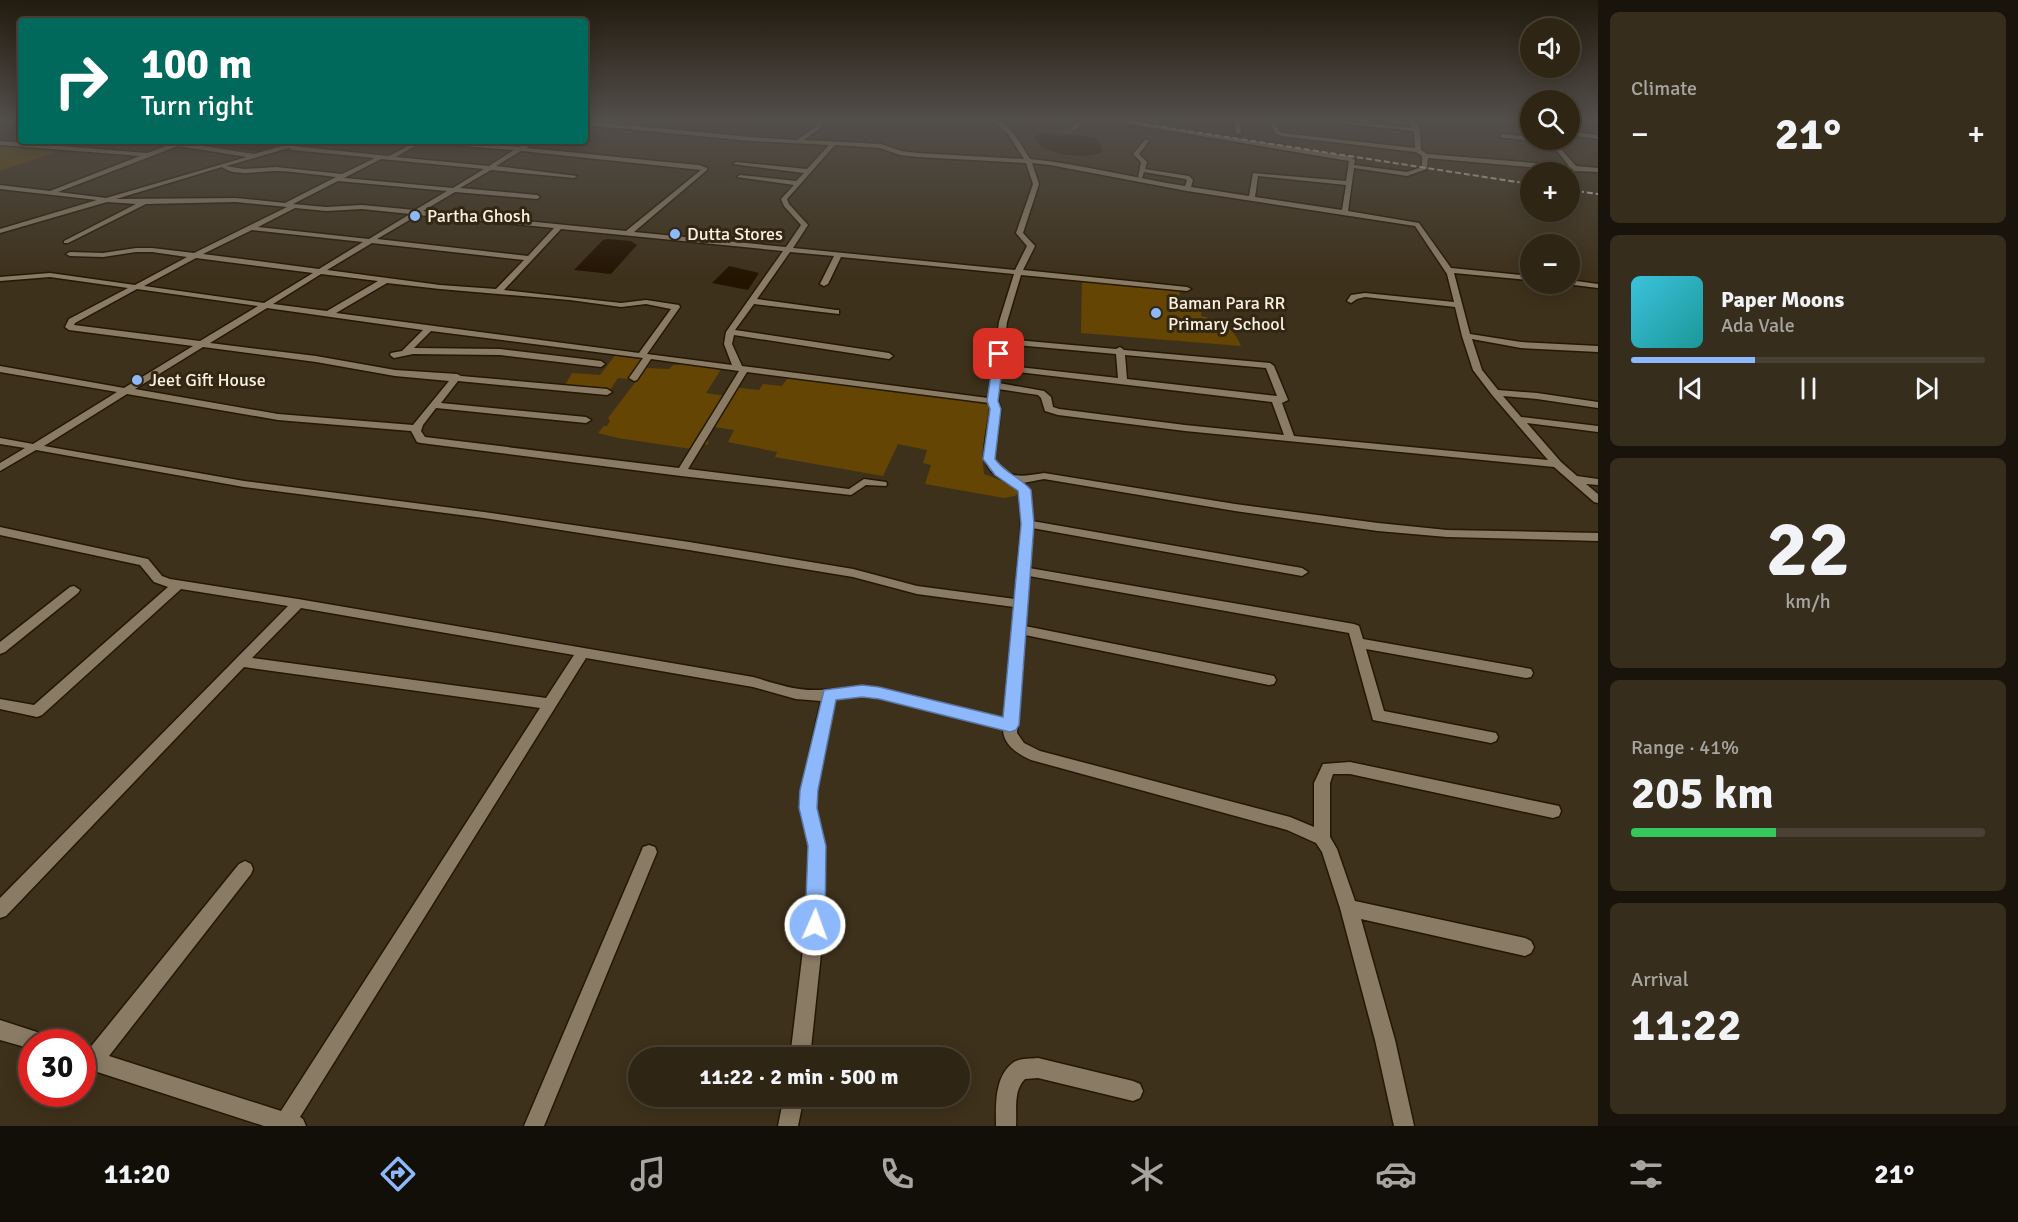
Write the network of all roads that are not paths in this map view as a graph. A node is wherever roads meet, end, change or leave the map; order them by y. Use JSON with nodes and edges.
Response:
{"nodes":[{"id":1,"x":101,"y":173,"type":"edge"},
{"id":2,"x":203,"y":173,"type":"edge"},
{"id":3,"x":296,"y":173,"type":"edge"},
{"id":4,"x":352,"y":173,"type":"edge"},
{"id":5,"x":481,"y":173,"type":"edge"},
{"id":6,"x":531,"y":173,"type":"edge"},
{"id":7,"x":702,"y":173,"type":"edge"},
{"id":8,"x":806,"y":173,"type":"edge"},
{"id":9,"x":1032,"y":173,"type":"edge"},
{"id":10,"x":1098,"y":173,"type":"edge"},
{"id":11,"x":1141,"y":173,"type":"edge"},
{"id":12,"x":1158,"y":173,"type":"edge"},
{"id":13,"x":1350,"y":173,"type":"edge"},
{"id":14,"x":574,"y":176,"type":"dead end"},
{"id":15,"x":740,"y":177,"type":"dead end"},
{"id":16,"x":340,"y":178,"type":"junction"},
{"id":17,"x":1139,"y":181,"type":"junction"},
{"id":18,"x":796,"y":183,"type":"junction"},
{"id":19,"x":1349,"y":183,"type":"junction"},
{"id":20,"x":0,"y":188,"type":"edge"},
{"id":21,"x":454,"y":189,"type":"junction"},
{"id":22,"x":1187,"y":189,"type":"junction"},
{"id":23,"x":51,"y":192,"type":"junction"},
{"id":24,"x":537,"y":197,"type":"dead end"},
{"id":25,"x":1252,"y":199,"type":"junction"},
{"id":26,"x":106,"y":201,"type":"junction"},
{"id":27,"x":144,"y":203,"type":"junction"},
{"id":28,"x":291,"y":205,"type":"junction"},
{"id":29,"x":417,"y":212,"type":"junction"},
{"id":30,"x":1345,"y":212,"type":"junction"},
{"id":31,"x":560,"y":226,"type":"junction"},
{"id":32,"x":251,"y":228,"type":"junction"},
{"id":33,"x":0,"y":231,"type":"edge"},
{"id":34,"x":628,"y":233,"type":"junction"},
{"id":35,"x":369,"y":241,"type":"junction"},
{"id":36,"x":66,"y":242,"type":"dead end"},
{"id":37,"x":790,"y":249,"type":"junction"},
{"id":38,"x":70,"y":254,"type":"dead end"},
{"id":39,"x":839,"y":254,"type":"junction"},
{"id":40,"x":194,"y":256,"type":"junction"},
{"id":41,"x":531,"y":258,"type":"junction"},
{"id":42,"x":1449,"y":270,"type":"junction"},
{"id":43,"x":320,"y":271,"type":"junction"},
{"id":44,"x":1018,"y":273,"type":"junction"},
{"id":45,"x":1520,"y":277,"type":"edge"},
{"id":46,"x":0,"y":279,"type":"edge"},
{"id":47,"x":386,"y":280,"type":"junction"},
{"id":48,"x":824,"y":284,"type":"dead end"},
{"id":49,"x":1580,"y":284,"type":"edge"},
{"id":50,"x":1598,"y":286,"type":"edge"},
{"id":51,"x":134,"y":287,"type":"junction"},
{"id":52,"x":1187,"y":289,"type":"dead end"},
{"id":53,"x":498,"y":292,"type":"junction"},
{"id":54,"x":752,"y":301,"type":"junction"},
{"id":55,"x":1351,"y":301,"type":"dead end"},
{"id":56,"x":262,"y":305,"type":"junction"},
{"id":57,"x":1458,"y":305,"type":"junction"},
{"id":58,"x":836,"y":312,"type":"dead end"},
{"id":59,"x":328,"y":314,"type":"junction"},
{"id":60,"x":429,"y":328,"type":"junction"},
{"id":61,"x":730,"y":332,"type":"junction"},
{"id":62,"x":1466,"y":336,"type":"junction"},
{"id":63,"x":1000,"y":341,"type":"junction"},
{"id":64,"x":201,"y":344,"type":"junction"},
{"id":65,"x":1598,"y":349,"type":"edge"},
{"id":66,"x":1119,"y":350,"type":"junction"},
{"id":67,"x":406,"y":351,"type":"junction"},
{"id":68,"x":394,"y":355,"type":"dead end"},
{"id":69,"x":645,"y":355,"type":"junction"},
{"id":70,"x":889,"y":356,"type":"dead end"},
{"id":71,"x":601,"y":364,"type":"dead end"},
{"id":72,"x":741,"y":368,"type":"junction"},
{"id":73,"x":997,"y":368,"type":"junction"},
{"id":74,"x":0,"y":369,"type":"edge"},
{"id":75,"x":457,"y":377,"type":"junction"},
{"id":76,"x":634,"y":378,"type":"dead end"},
{"id":77,"x":1123,"y":383,"type":"junction"},
{"id":78,"x":994,"y":385,"type":"junction"},
{"id":79,"x":124,"y":392,"type":"junction"},
{"id":80,"x":607,"y":392,"type":"dead end"},
{"id":81,"x":1495,"y":393,"type":"junction"},
{"id":82,"x":1276,"y":400,"type":"junction"},
{"id":83,"x":993,"y":401,"type":"junction"},
{"id":84,"x":434,"y":405,"type":"junction"},
{"id":85,"x":1598,"y":405,"type":"edge"},
{"id":86,"x":1517,"y":419,"type":"junction"},
{"id":87,"x":586,"y":420,"type":"dead end"},
{"id":88,"x":417,"y":428,"type":"junction"},
{"id":89,"x":1598,"y":429,"type":"edge"},
{"id":90,"x":1290,"y":438,"type":"junction"},
{"id":91,"x":0,"y":441,"type":"edge"},
{"id":92,"x":35,"y":447,"type":"junction"},
{"id":93,"x":1557,"y":464,"type":"junction"},
{"id":94,"x":0,"y":468,"type":"edge"},
{"id":95,"x":681,"y":472,"type":"junction"},
{"id":96,"x":1574,"y":479,"type":"junction"},
{"id":97,"x":1015,"y":481,"type":"junction"},
{"id":98,"x":1598,"y":482,"type":"edge"},
{"id":99,"x":882,"y":484,"type":"dead end"},
{"id":100,"x":1598,"y":500,"type":"edge"},
{"id":101,"x":1027,"y":524,"type":"junction"},
{"id":102,"x":0,"y":531,"type":"edge"},
{"id":103,"x":1598,"y":537,"type":"edge"},
{"id":104,"x":1023,"y":571,"type":"junction"},
{"id":105,"x":1302,"y":573,"type":"dead end"},
{"id":106,"x":179,"y":584,"type":"junction"},
{"id":107,"x":74,"y":590,"type":"dead end"},
{"id":108,"x":298,"y":603,"type":"junction"},
{"id":109,"x":1020,"y":604,"type":"junction"},
{"id":110,"x":1018,"y":629,"type":"junction"},
{"id":111,"x":1358,"y":643,"type":"junction"},
{"id":112,"x":0,"y":649,"type":"edge"},
{"id":113,"x":583,"y":652,"type":"junction"},
{"id":114,"x":242,"y":662,"type":"junction"},
{"id":115,"x":1526,"y":673,"type":"dead end"},
{"id":116,"x":1269,"y":680,"type":"dead end"},
{"id":117,"x":829,"y":694,"type":"junction"},
{"id":118,"x":0,"y":704,"type":"edge"},
{"id":119,"x":550,"y":704,"type":"junction"},
{"id":120,"x":1010,"y":725,"type":"junction"},
{"id":121,"x":1491,"y":737,"type":"dead end"},
{"id":122,"x":1553,"y":811,"type":"dead end"},
{"id":123,"x":1322,"y":838,"type":"junction"},
{"id":124,"x":649,"y":852,"type":"dead end"},
{"id":125,"x":245,"y":869,"type":"dead end"},
{"id":126,"x":1348,"y":908,"type":"junction"},
{"id":127,"x":0,"y":910,"type":"edge"},
{"id":128,"x":1525,"y":947,"type":"dead end"},
{"id":129,"x":0,"y":1030,"type":"edge"},
{"id":130,"x":18,"y":1036,"type":"edge"},
{"id":131,"x":801,"y":1047,"type":"edge"},
{"id":132,"x":96,"y":1048,"type":"edge"},
{"id":133,"x":96,"y":1061,"type":"edge"},
{"id":134,"x":1133,"y":1091,"type":"dead end"},
{"id":135,"x":792,"y":1107,"type":"edge"},
{"id":136,"x":288,"y":1125,"type":"edge"},
{"id":137,"x":534,"y":1126,"type":"edge"},
{"id":138,"x":788,"y":1126,"type":"edge"},
{"id":139,"x":1006,"y":1126,"type":"edge"},
{"id":140,"x":1404,"y":1126,"type":"edge"}],
"edges":[{"from":1,"to":23,"type":"street"},
{"from":2,"to":26,"type":"street"},
{"from":3,"to":16,"type":"street"},
{"from":4,"to":16,"type":"street"},
{"from":5,"to":21,"type":"street"},
{"from":6,"to":14,"type":"street"},
{"from":7,"to":34,"type":"street"},
{"from":8,"to":18,"type":"street"},
{"from":9,"to":44,"type":"street"},
{"from":10,"to":17,"type":"street"},
{"from":11,"to":17,"type":"street"},
{"from":12,"to":22,"type":"street"},
{"from":13,"to":19,"type":"street"},
{"from":15,"to":18,"type":"street"},
{"from":16,"to":21,"type":"street"},
{"from":16,"to":28,"type":"street"},
{"from":17,"to":22,"type":"street"},
{"from":18,"to":37,"type":"street"},
{"from":19,"to":25,"type":"street"},
{"from":19,"to":30,"type":"street"},
{"from":20,"to":23,"type":"street"},
{"from":21,"to":24,"type":"street"},
{"from":21,"to":29,"type":"street"},
{"from":22,"to":25,"type":"street"},
{"from":23,"to":26,"type":"street"},
{"from":25,"to":30,"type":"street"},
{"from":26,"to":27,"type":"street"},
{"from":26,"to":33,"type":"street"},
{"from":27,"to":28,"type":"street"},
{"from":27,"to":36,"type":"street"},
{"from":28,"to":29,"type":"street"},
{"from":28,"to":32,"type":"street"},
{"from":29,"to":31,"type":"street"},
{"from":29,"to":35,"type":"street"},
{"from":30,"to":42,"type":"street"},
{"from":31,"to":34,"type":"street"},
{"from":31,"to":41,"type":"street"},
{"from":32,"to":35,"type":"street"},
{"from":32,"to":40,"type":"street"},
{"from":34,"to":37,"type":"street"},
{"from":35,"to":41,"type":"street"},
{"from":35,"to":43,"type":"street"},
{"from":37,"to":39,"type":"street"},
{"from":37,"to":54,"type":"street"},
{"from":38,"to":40,"type":"street"},
{"from":39,"to":44,"type":"street"},
{"from":39,"to":48,"type":"street"},
{"from":40,"to":43,"type":"street"},
{"from":40,"to":51,"type":"street"},
{"from":41,"to":53,"type":"street"},
{"from":42,"to":45,"type":"street"},
{"from":42,"to":57,"type":"street"},
{"from":43,"to":47,"type":"street"},
{"from":43,"to":56,"type":"street"},
{"from":44,"to":52,"type":"street"},
{"from":44,"to":63,"type":"street"},
{"from":46,"to":51,"type":"street"},
{"from":47,"to":53,"type":"street"},
{"from":47,"to":59,"type":"street"},
{"from":49,"to":50,"type":"street"},
{"from":51,"to":56,"type":"street"},
{"from":51,"to":64,"type":"street"},
{"from":53,"to":69,"type":"street"},
{"from":54,"to":58,"type":"street"},
{"from":54,"to":61,"type":"street"},
{"from":55,"to":57,"type":"street"},
{"from":56,"to":59,"type":"street"},
{"from":56,"to":64,"type":"street"},
{"from":57,"to":62,"type":"street"},
{"from":59,"to":60,"type":"street"},
{"from":60,"to":67,"type":"street"},
{"from":60,"to":69,"type":"street"},
{"from":61,"to":70,"type":"street"},
{"from":61,"to":72,"type":"street"},
{"from":62,"to":65,"type":"street"},
{"from":62,"to":81,"type":"street"},
{"from":63,"to":66,"type":"street"},
{"from":63,"to":73,"type":"street"},
{"from":64,"to":75,"type":"street"},
{"from":64,"to":79,"type":"street"},
{"from":66,"to":77,"type":"street"},
{"from":66,"to":82,"type":"street"},
{"from":67,"to":68,"type":"street"},
{"from":67,"to":71,"type":"street"},
{"from":69,"to":72,"type":"street"},
{"from":69,"to":76,"type":"street"},
{"from":72,"to":83,"type":"street"},
{"from":72,"to":95,"type":"street"},
{"from":73,"to":77,"type":"street"},
{"from":73,"to":78,"type":"street"},
{"from":74,"to":79,"type":"street"},
{"from":75,"to":80,"type":"street"},
{"from":75,"to":84,"type":"street"},
{"from":77,"to":82,"type":"street"},
{"from":78,"to":83,"type":"street"},
{"from":78,"to":90,"type":"street"},
{"from":79,"to":88,"type":"street"},
{"from":79,"to":92,"type":"street"},
{"from":81,"to":85,"type":"street"},
{"from":81,"to":86,"type":"street"},
{"from":82,"to":90,"type":"street"},
{"from":83,"to":97,"type":"street"},
{"from":84,"to":87,"type":"street"},
{"from":84,"to":88,"type":"street"},
{"from":86,"to":89,"type":"street"},
{"from":86,"to":93,"type":"street"},
{"from":88,"to":95,"type":"street"},
{"from":90,"to":93,"type":"street"},
{"from":91,"to":92,"type":"street"},
{"from":92,"to":94,"type":"street"},
{"from":92,"to":109,"type":"street"},
{"from":93,"to":96,"type":"street"},
{"from":95,"to":99,"type":"street"},
{"from":96,"to":98,"type":"street"},
{"from":96,"to":100,"type":"street"},
{"from":97,"to":101,"type":"street"},
{"from":97,"to":103,"type":"street"},
{"from":101,"to":104,"type":"street"},
{"from":101,"to":105,"type":"street"},
{"from":102,"to":106,"type":"street"},
{"from":104,"to":109,"type":"street"},
{"from":104,"to":111,"type":"street"},
{"from":106,"to":108,"type":"street"},
{"from":106,"to":118,"type":"street"},
{"from":107,"to":112,"type":"street"},
{"from":108,"to":113,"type":"street"},
{"from":108,"to":114,"type":"street"},
{"from":109,"to":110,"type":"street"},
{"from":110,"to":116,"type":"street"},
{"from":110,"to":120,"type":"street"},
{"from":111,"to":115,"type":"street"},
{"from":111,"to":121,"type":"street"},
{"from":113,"to":117,"type":"street"},
{"from":113,"to":119,"type":"street"},
{"from":114,"to":119,"type":"street"},
{"from":114,"to":127,"type":"street"},
{"from":117,"to":120,"type":"street"},
{"from":117,"to":131,"type":"street"},
{"from":119,"to":136,"type":"street"},
{"from":120,"to":123,"type":"street"},
{"from":122,"to":123,"type":"street"},
{"from":123,"to":126,"type":"street"},
{"from":124,"to":137,"type":"street"},
{"from":125,"to":132,"type":"street"},
{"from":126,"to":128,"type":"street"},
{"from":126,"to":140,"type":"street"},
{"from":129,"to":130,"type":"street"},
{"from":133,"to":136,"type":"street"},
{"from":134,"to":139,"type":"street"},
{"from":135,"to":138,"type":"street"}]}
